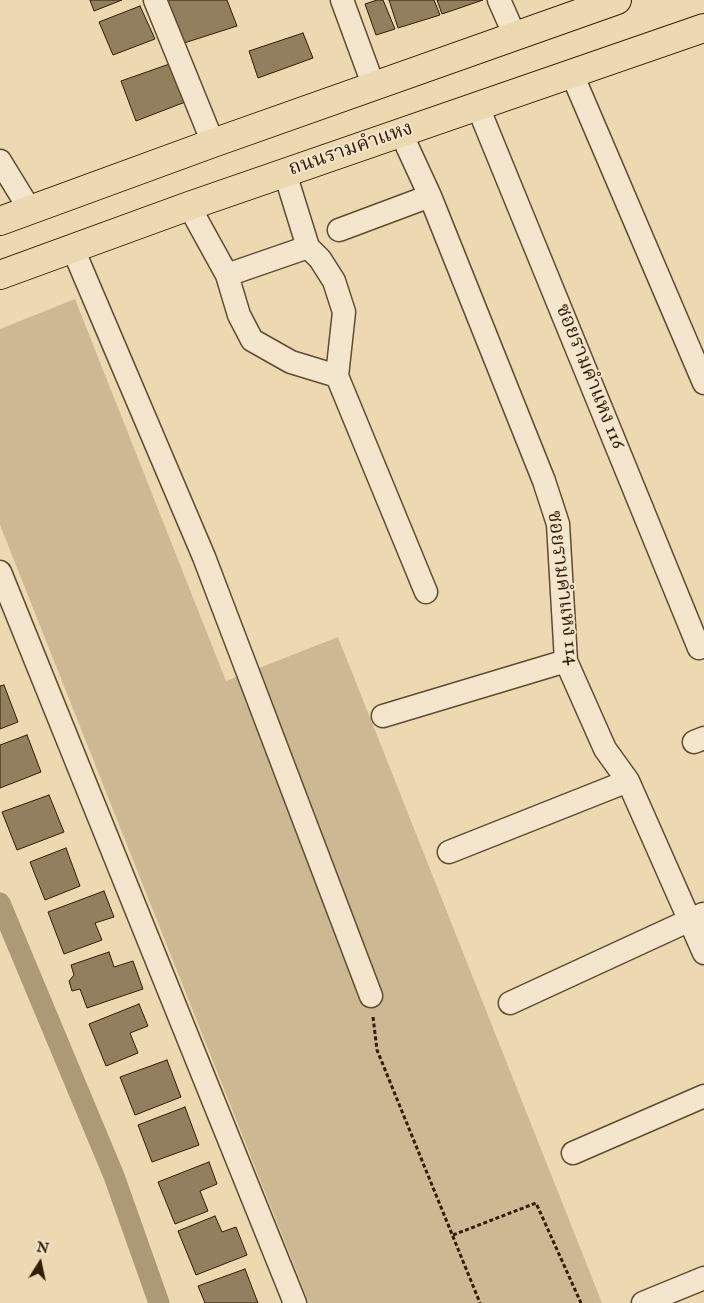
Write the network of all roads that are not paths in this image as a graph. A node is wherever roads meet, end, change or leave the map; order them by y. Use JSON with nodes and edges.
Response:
{"nodes":[{"id":1,"x":156,"y":0,"type":"edge"},
{"id":2,"x":342,"y":0,"type":"edge"},
{"id":3,"x":499,"y":0,"type":"edge"},
{"id":4,"x":617,"y":0,"type":"edge"},
{"id":5,"x":704,"y":28,"type":"edge"},
{"id":6,"x":515,"y":36,"type":"junction"},
{"id":7,"x":572,"y":74,"type":"junction"},
{"id":8,"x":374,"y":86,"type":"junction"},
{"id":9,"x":478,"y":107,"type":"junction"},
{"id":10,"x":401,"y":133,"type":"junction"},
{"id":11,"x":213,"y":143,"type":"junction"},
{"id":12,"x":0,"y":161,"type":"edge"},
{"id":13,"x":285,"y":173,"type":"junction"},
{"id":14,"x":430,"y":196,"type":"junction"},
{"id":15,"x":189,"y":206,"type":"junction"},
{"id":16,"x":30,"y":210,"type":"junction"},
{"id":17,"x":0,"y":221,"type":"edge"},
{"id":18,"x":339,"y":230,"type":"dead end"},
{"id":19,"x":308,"y":247,"type":"junction"},
{"id":20,"x":73,"y":249,"type":"junction"},
{"id":21,"x":0,"y":275,"type":"edge"},
{"id":22,"x":227,"y":275,"type":"junction"},
{"id":23,"x":337,"y":376,"type":"junction"},
{"id":24,"x":704,"y":383,"type":"edge"},
{"id":25,"x":0,"y":572,"type":"edge"},
{"id":26,"x":426,"y":592,"type":"dead end"},
{"id":27,"x":699,"y":648,"type":"dead end"},
{"id":28,"x":566,"y":661,"type":"junction"},
{"id":29,"x":384,"y":716,"type":"dead end"},
{"id":30,"x":628,"y":781,"type":"junction"},
{"id":31,"x":449,"y":852,"type":"dead end"},
{"id":32,"x":697,"y":916,"type":"edge"},
{"id":33,"x":704,"y":953,"type":"edge"},
{"id":34,"x":371,"y":996,"type":"road end"},
{"id":35,"x":510,"y":1003,"type":"dead end"},
{"id":36,"x":704,"y":1096,"type":"edge"},
{"id":37,"x":572,"y":1153,"type":"dead end"},
{"id":38,"x":704,"y":1278,"type":"edge"},
{"id":39,"x":295,"y":1303,"type":"edge"},
{"id":40,"x":643,"y":1303,"type":"edge"}],
"edges":[{"from":1,"to":11,"type":"street"},
{"from":2,"to":8,"type":"street"},
{"from":3,"to":6,"type":"street"},
{"from":4,"to":6,"type":"main road"},
{"from":5,"to":7,"type":"main road","name":"ถนนรามคำแหง"},
{"from":6,"to":8,"type":"main road"},
{"from":7,"to":9,"type":"main road","name":"ถนนรามคำแหง"},
{"from":7,"to":24,"type":"street"},
{"from":8,"to":11,"type":"main road"},
{"from":9,"to":10,"type":"main road","name":"ถนนรามคำแหง"},
{"from":9,"to":27,"type":"street","name":"ซอยรามคำแหง 116"},
{"from":10,"to":13,"type":"main road","name":"ถนนรามคำแหง"},
{"from":10,"to":14,"type":"street","name":"ซอยรามคำแหง 114"},
{"from":11,"to":16,"type":"main road"},
{"from":12,"to":16,"type":"street"},
{"from":13,"to":15,"type":"main road","name":"ถนนรามคำแหง"},
{"from":13,"to":19,"type":"street"},
{"from":14,"to":18,"type":"street"},
{"from":14,"to":28,"type":"street","name":"ซอยรามคำแหง 114"},
{"from":15,"to":20,"type":"main road","name":"ถนนรามคำแหง"},
{"from":15,"to":22,"type":"street"},
{"from":16,"to":17,"type":"main road"},
{"from":19,"to":22,"type":"street"},
{"from":19,"to":23,"type":"street"},
{"from":20,"to":21,"type":"main road","name":"ถนนรามคำแหง"},
{"from":20,"to":34,"type":"street"},
{"from":22,"to":23,"type":"street"},
{"from":23,"to":26,"type":"street"},
{"from":25,"to":39,"type":"street"},
{"from":28,"to":29,"type":"street"},
{"from":28,"to":30,"type":"street","name":"ซอยรามคำแหง 114"},
{"from":30,"to":31,"type":"street"},
{"from":30,"to":32,"type":"street","name":"ซอยรามคำแหง 114"},
{"from":32,"to":33,"type":"street","name":"ซอยรามคำแหง 114"},
{"from":32,"to":35,"type":"street"},
{"from":36,"to":37,"type":"street"},
{"from":38,"to":40,"type":"street"}]}
